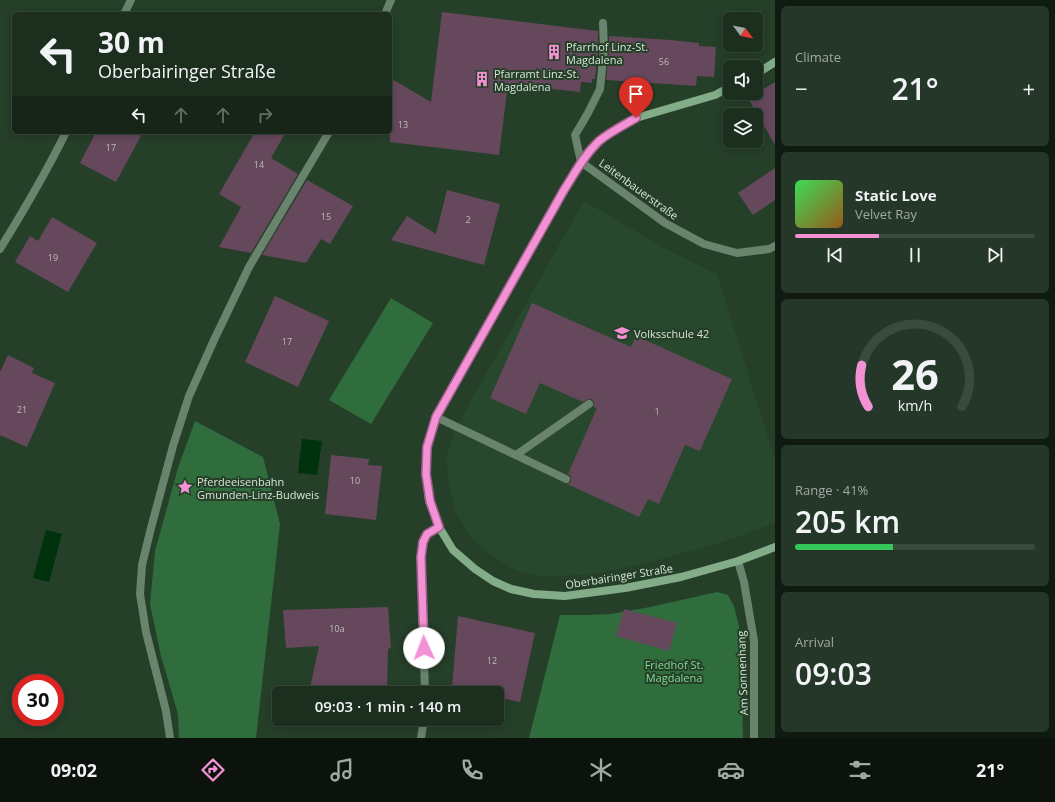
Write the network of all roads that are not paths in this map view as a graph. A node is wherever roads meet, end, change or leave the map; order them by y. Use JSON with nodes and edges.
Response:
{"nodes":[{"id":1,"x":130,"y":0,"type":"edge"},
{"id":2,"x":391,"y":0,"type":"edge"},
{"id":3,"x":125,"y":12,"type":"edge"},
{"id":4,"x":386,"y":12,"type":"edge"},
{"id":5,"x":603,"y":23,"type":"dead end"},
{"id":6,"x":775,"y":62,"type":"edge"},
{"id":7,"x":763,"y":70,"type":"edge"},
{"id":8,"x":723,"y":90,"type":"edge"},
{"id":9,"x":65,"y":134,"type":"edge"},
{"id":10,"x":328,"y":134,"type":"edge"},
{"id":11,"x":582,"y":162,"type":"junction"},
{"id":12,"x":775,"y":246,"type":"edge"},
{"id":13,"x":0,"y":249,"type":"edge"},
{"id":14,"x":589,"y":404,"type":"dead end"},
{"id":15,"x":436,"y":417,"type":"junction"},
{"id":16,"x":516,"y":455,"type":"junction"},
{"id":17,"x":566,"y":479,"type":"dead end"},
{"id":18,"x":439,"y":527,"type":"junction"},
{"id":19,"x":775,"y":547,"type":"edge"},
{"id":20,"x":738,"y":561,"type":"junction"},
{"id":21,"x":425,"y":686,"type":"edge"},
{"id":22,"x":423,"y":726,"type":"edge"},
{"id":23,"x":170,"y":738,"type":"edge"},
{"id":24,"x":421,"y":738,"type":"edge"},
{"id":25,"x":754,"y":738,"type":"edge"}],
"edges":[{"from":1,"to":3,"type":"street"},
{"from":2,"to":4,"type":"street"},
{"from":5,"to":11,"type":"street"},
{"from":6,"to":7,"type":"street"},
{"from":8,"to":11,"type":"street","name":"Oberbairinger Straße"},
{"from":9,"to":13,"type":"street"},
{"from":10,"to":23,"type":"street"},
{"from":11,"to":12,"type":"street","name":"Leitenbauerstraße"},
{"from":11,"to":15,"type":"street","name":"Oberbairinger Straße"},
{"from":14,"to":16,"type":"street"},
{"from":15,"to":16,"type":"street"},
{"from":15,"to":18,"type":"street","name":"Oberbairinger Straße"},
{"from":16,"to":17,"type":"street"},
{"from":18,"to":20,"type":"street","name":"Oberbairinger Straße"},
{"from":18,"to":21,"type":"street"},
{"from":19,"to":20,"type":"street","name":"Oberbairinger Straße"},
{"from":20,"to":25,"type":"street","name":"Am Sonnenhang"},
{"from":22,"to":24,"type":"street"}]}
